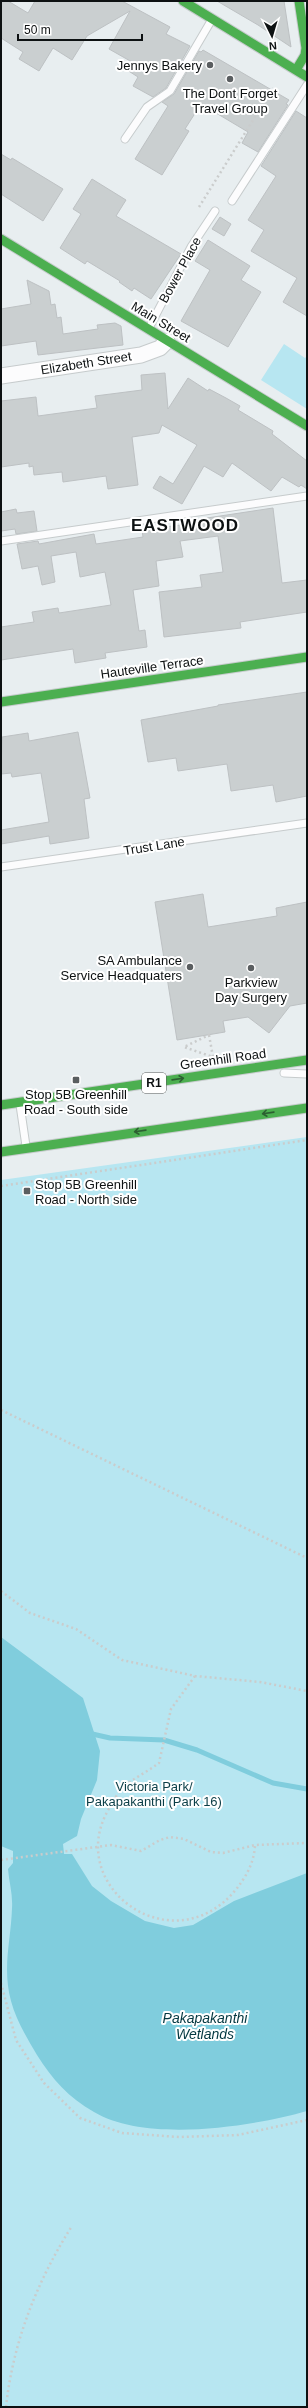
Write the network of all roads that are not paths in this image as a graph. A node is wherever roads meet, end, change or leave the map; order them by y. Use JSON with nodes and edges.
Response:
{"nodes":[{"id":1,"x":183,"y":1,"type":"edge"},
{"id":2,"x":299,"y":1,"type":"edge"},
{"id":3,"x":212,"y":19,"type":"junction"},
{"id":4,"x":296,"y":70,"type":"junction"},
{"id":5,"x":307,"y":77,"type":"edge"},
{"id":6,"x":307,"y":85,"type":"edge"},
{"id":7,"x":125,"y":139,"type":"dead end"},
{"id":8,"x":232,"y":200,"type":"dead end"},
{"id":9,"x":215,"y":211,"type":"dead end"},
{"id":10,"x":1,"y":239,"type":"edge"},
{"id":11,"x":148,"y":330,"type":"junction"},
{"id":12,"x":167,"y":341,"type":"junction"},
{"id":13,"x":1,"y":376,"type":"edge"},
{"id":14,"x":307,"y":426,"type":"edge"},
{"id":15,"x":307,"y":496,"type":"edge"},
{"id":16,"x":1,"y":541,"type":"edge"},
{"id":17,"x":307,"y":657,"type":"edge"},
{"id":18,"x":1,"y":702,"type":"edge"},
{"id":19,"x":307,"y":823,"type":"edge"},
{"id":20,"x":1,"y":867,"type":"edge"},
{"id":21,"x":307,"y":1060,"type":"edge"},
{"id":22,"x":240,"y":1070,"type":"junction"},
{"id":23,"x":307,"y":1074,"type":"edge"},
{"id":24,"x":20,"y":1103,"type":"junction"},
{"id":25,"x":1,"y":1106,"type":"edge"},
{"id":26,"x":307,"y":1108,"type":"edge"},
{"id":27,"x":27,"y":1147,"type":"junction"},
{"id":28,"x":1,"y":1152,"type":"edge"}],
"edges":[{"from":1,"to":3,"type":"main road"},
{"from":2,"to":4,"type":"main road"},
{"from":3,"to":4,"type":"main road"},
{"from":3,"to":7,"type":"lane"},
{"from":4,"to":5,"type":"main road"},
{"from":6,"to":8,"type":"lane"},
{"from":9,"to":11,"type":"lane","name":"Bower Place"},
{"from":10,"to":11,"type":"main road","name":"Main Street"},
{"from":11,"to":12,"type":"main road","name":"Main Street"},
{"from":12,"to":13,"type":"street","name":"Elizabeth Street"},
{"from":12,"to":14,"type":"main road","name":"Main Street"},
{"from":15,"to":16,"type":"lane"},
{"from":17,"to":18,"type":"main road","name":"Hauteville Terrace"},
{"from":19,"to":20,"type":"lane","name":"Trust Lane"},
{"from":21,"to":22,"type":"main road","name":"Greenhill Road","number":"R1"},
{"from":22,"to":23,"type":"lane"},
{"from":24,"to":22,"type":"main road","name":"Greenhill Road","number":"R1","one_way":true},
{"from":24,"to":25,"type":"main road","name":"Greenhill Road","number":"R1"},
{"from":24,"to":27,"type":"lane"},
{"from":26,"to":27,"type":"main road","one_way":true},
{"from":27,"to":28,"type":"main road"}]}
